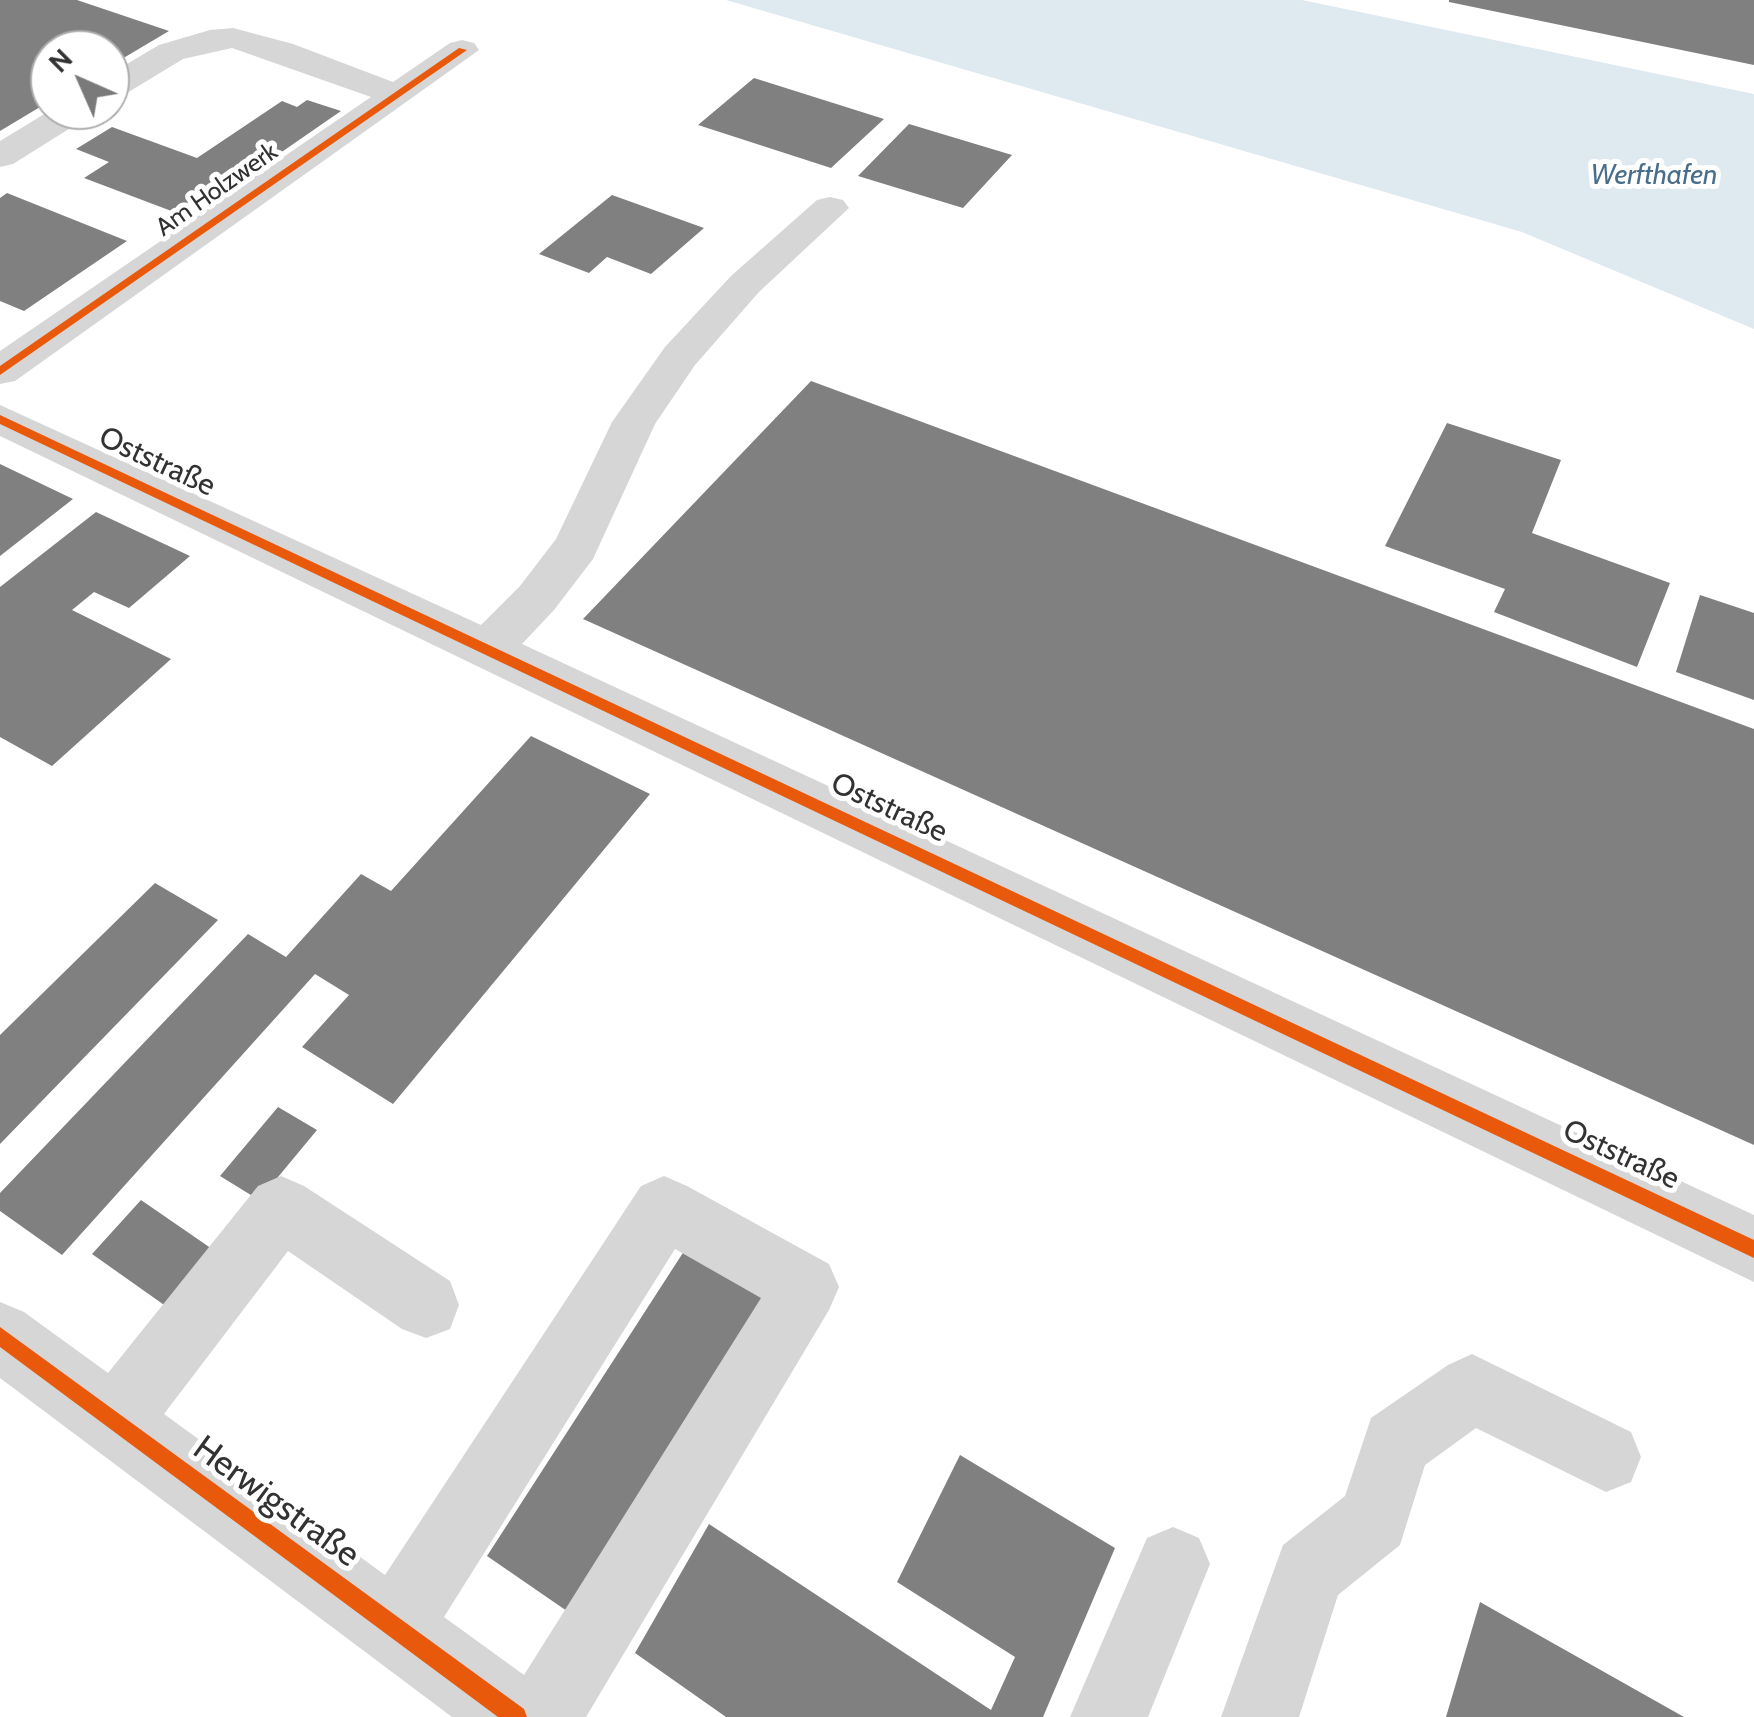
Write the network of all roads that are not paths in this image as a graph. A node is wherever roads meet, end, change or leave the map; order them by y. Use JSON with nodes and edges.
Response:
{"nodes":[{"id":1,"x":462,"y":50,"type":"dead end"},
{"id":2,"x":130,"y":77,"type":"edge"},
{"id":3,"x":397,"y":95,"type":"junction"},
{"id":4,"x":43,"y":130,"type":"edge"},
{"id":5,"x":0,"y":156,"type":"edge"},
{"id":6,"x":830,"y":208,"type":"dead end"},
{"id":7,"x":0,"y":371,"type":"edge"},
{"id":8,"x":0,"y":418,"type":"edge"},
{"id":9,"x":489,"y":648,"type":"junction"},
{"id":10,"x":1754,"y":1249,"type":"edge"},
{"id":11,"x":426,"y":1304,"type":"dead end"},
{"id":12,"x":0,"y":1336,"type":"edge"},
{"id":13,"x":115,"y":1421,"type":"junction"},
{"id":14,"x":1606,"y":1457,"type":"dead end"},
{"id":15,"x":1174,"y":1564,"type":"dead end"},
{"id":16,"x":395,"y":1627,"type":"junction"},
{"id":17,"x":516,"y":1717,"type":"edge"},
{"id":18,"x":542,"y":1717,"type":"edge"},
{"id":19,"x":1109,"y":1717,"type":"edge"},
{"id":20,"x":1260,"y":1717,"type":"edge"}],
"edges":[{"from":1,"to":3,"type":"street","name":"Am Holzwerk"},
{"from":2,"to":3,"type":"street"},
{"from":3,"to":7,"type":"street","name":"Am Holzwerk"},
{"from":4,"to":5,"type":"street"},
{"from":6,"to":9,"type":"street"},
{"from":8,"to":9,"type":"street","name":"Oststraße"},
{"from":9,"to":10,"type":"street","name":"Oststraße"},
{"from":11,"to":13,"type":"street"},
{"from":12,"to":13,"type":"street","name":"Herwigstraße"},
{"from":13,"to":16,"type":"street","name":"Herwigstraße"},
{"from":14,"to":20,"type":"street"},
{"from":15,"to":19,"type":"street"},
{"from":16,"to":17,"type":"street","name":"Herwigstraße"},
{"from":16,"to":18,"type":"street"}]}
